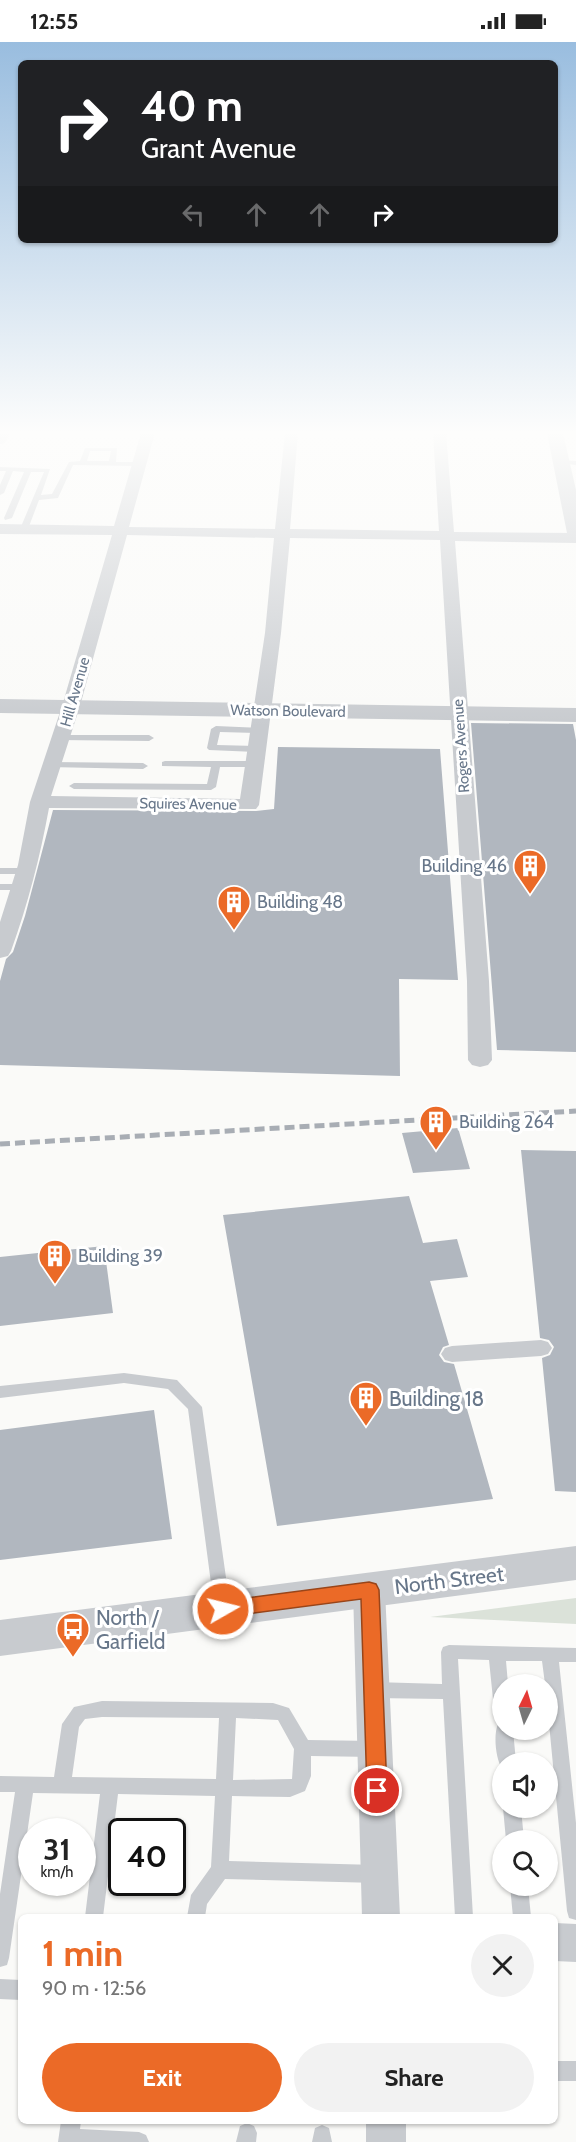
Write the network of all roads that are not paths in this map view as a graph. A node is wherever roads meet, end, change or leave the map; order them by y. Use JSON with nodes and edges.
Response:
{"nodes":[{"id":1,"x":119,"y":531,"type":"joint"},
{"id":2,"x":448,"y":531,"type":"edge"},
{"id":3,"x":280,"y":533,"type":"junction"},
{"id":4,"x":448,"y":536,"type":"junction"},
{"id":5,"x":576,"y":538,"type":"edge"},
{"id":6,"x":0,"y":706,"type":"edge"},
{"id":7,"x":71,"y":706,"type":"junction"},
{"id":8,"x":459,"y":713,"type":"junction"},
{"id":9,"x":576,"y":716,"type":"edge"},
{"id":10,"x":263,"y":720,"type":"junction"},
{"id":11,"x":61,"y":738,"type":"junction"},
{"id":12,"x":149,"y":738,"type":"dead end"},
{"id":13,"x":257,"y":757,"type":"junction"},
{"id":14,"x":165,"y":764,"type":"dead end"},
{"id":15,"x":216,"y":764,"type":"junction"},
{"id":16,"x":52,"y":765,"type":"junction"},
{"id":17,"x":143,"y":766,"type":"dead end"},
{"id":18,"x":74,"y":786,"type":"dead end"},
{"id":19,"x":40,"y":802,"type":"junction"},
{"id":20,"x":0,"y":871,"type":"edge"},
{"id":21,"x":24,"y":879,"type":"junction"},
{"id":22,"x":0,"y":887,"type":"edge"},
{"id":23,"x":7,"y":913,"type":"edge"},
{"id":24,"x":0,"y":951,"type":"edge"},
{"id":25,"x":480,"y":1060,"type":"dead end"},
{"id":26,"x":541,"y":1348,"type":"dead end"},
{"id":27,"x":452,"y":1354,"type":"dead end"},
{"id":28,"x":0,"y":1392,"type":"edge"},
{"id":29,"x":576,"y":1563,"type":"edge"},
{"id":30,"x":369,"y":1590,"type":"junction"},
{"id":31,"x":223,"y":1609,"type":"junction"},
{"id":32,"x":0,"y":1638,"type":"edge"},
{"id":33,"x":497,"y":1653,"type":"junction"},
{"id":34,"x":550,"y":1654,"type":"junction"},
{"id":35,"x":576,"y":1655,"type":"edge"},
{"id":36,"x":499,"y":1674,"type":"edge"},
{"id":37,"x":373,"y":1690,"type":"junction"},
{"id":38,"x":450,"y":1692,"type":"junction"},
{"id":39,"x":228,"y":1710,"type":"junction"},
{"id":40,"x":303,"y":1748,"type":"junction"},
{"id":41,"x":375,"y":1749,"type":"junction"},
{"id":42,"x":0,"y":1784,"type":"edge"},
{"id":43,"x":24,"y":1784,"type":"junction"},
{"id":44,"x":62,"y":1785,"type":"junction"},
{"id":45,"x":110,"y":1786,"type":"junction"},
{"id":46,"x":224,"y":1788,"type":"junction"},
{"id":47,"x":220,"y":1870,"type":"junction"},
{"id":48,"x":380,"y":1874,"type":"junction"},
{"id":49,"x":520,"y":1896,"type":"edge"},
{"id":50,"x":576,"y":1911,"type":"edge"},
{"id":51,"x":94,"y":1914,"type":"edge"},
{"id":52,"x":196,"y":1914,"type":"edge"},
{"id":53,"x":381,"y":1914,"type":"edge"},
{"id":54,"x":464,"y":1914,"type":"edge"},
{"id":55,"x":522,"y":1914,"type":"edge"},
{"id":56,"x":558,"y":1942,"type":"edge"},
{"id":57,"x":576,"y":1943,"type":"edge"},
{"id":58,"x":0,"y":1958,"type":"edge"},
{"id":59,"x":0,"y":1989,"type":"edge"},
{"id":60,"x":18,"y":1990,"type":"edge"},
{"id":61,"x":558,"y":2071,"type":"edge"},
{"id":62,"x":576,"y":2071,"type":"edge"},
{"id":63,"x":386,"y":2124,"type":"edge"},
{"id":64,"x":69,"y":2134,"type":"edge"},
{"id":65,"x":139,"y":2142,"type":"edge"},
{"id":66,"x":386,"y":2142,"type":"edge"}],
"edges":[{"from":1,"to":3,"type":"street"},
{"from":1,"to":7,"type":"street","name":"Hill Avenue"},
{"from":2,"to":4,"type":"street","name":"Rogers Avenue"},
{"from":3,"to":4,"type":"street"},
{"from":3,"to":10,"type":"street","name":"Squires Avenue"},
{"from":4,"to":5,"type":"street"},
{"from":4,"to":8,"type":"street","name":"Rogers Avenue"},
{"from":6,"to":7,"type":"street","name":"Watson Boulevard"},
{"from":7,"to":10,"type":"street","name":"Watson Boulevard"},
{"from":7,"to":11,"type":"street","name":"Hill Avenue"},
{"from":8,"to":9,"type":"street","name":"Watson Boulevard"},
{"from":8,"to":10,"type":"street","name":"Watson Boulevard"},
{"from":8,"to":25,"type":"street","name":"Rogers Avenue"},
{"from":10,"to":13,"type":"street","name":"Squires Avenue"},
{"from":10,"to":13,"type":"lane"},
{"from":11,"to":12,"type":"lane"},
{"from":11,"to":16,"type":"street","name":"Hill Avenue"},
{"from":13,"to":15,"type":"lane"},
{"from":13,"to":19,"type":"street","name":"Squires Avenue"},
{"from":14,"to":15,"type":"lane"},
{"from":15,"to":18,"type":"lane"},
{"from":16,"to":17,"type":"lane"},
{"from":16,"to":19,"type":"street","name":"Hill Avenue"},
{"from":19,"to":21,"type":"street","name":"Hill Avenue"},
{"from":20,"to":21,"type":"lane"},
{"from":21,"to":22,"type":"lane"},
{"from":21,"to":23,"type":"street","name":"Hill Avenue"},
{"from":23,"to":24,"type":"street","name":"Hill Avenue"},
{"from":26,"to":27,"type":"street"},
{"from":28,"to":31,"type":"lane"},
{"from":29,"to":30,"type":"street","name":"North Street"},
{"from":30,"to":31,"type":"street","name":"North Street"},
{"from":30,"to":37,"type":"street"},
{"from":31,"to":32,"type":"street","name":"North Street"},
{"from":33,"to":34,"type":"lane"},
{"from":33,"to":36,"type":"lane"},
{"from":33,"to":38,"type":"lane"},
{"from":34,"to":35,"type":"lane"},
{"from":34,"to":50,"type":"lane"},
{"from":37,"to":38,"type":"lane"},
{"from":37,"to":41,"type":"street"},
{"from":38,"to":54,"type":"lane"},
{"from":39,"to":40,"type":"lane"},
{"from":39,"to":44,"type":"lane"},
{"from":39,"to":46,"type":"lane"},
{"from":40,"to":41,"type":"lane"},
{"from":40,"to":46,"type":"lane"},
{"from":41,"to":48,"type":"street"},
{"from":42,"to":43,"type":"lane"},
{"from":43,"to":44,"type":"lane"},
{"from":43,"to":58,"type":"lane"},
{"from":44,"to":45,"type":"lane"},
{"from":45,"to":46,"type":"lane"},
{"from":45,"to":51,"type":"lane"},
{"from":46,"to":47,"type":"lane"},
{"from":47,"to":48,"type":"lane"},
{"from":47,"to":52,"type":"lane"},
{"from":48,"to":53,"type":"street"},
{"from":49,"to":55,"type":"lane"},
{"from":56,"to":57,"type":"street"},
{"from":59,"to":60,"type":"lane"},
{"from":61,"to":62,"type":"lane"},
{"from":63,"to":66,"type":"street"},
{"from":64,"to":65,"type":"lane"}]}
